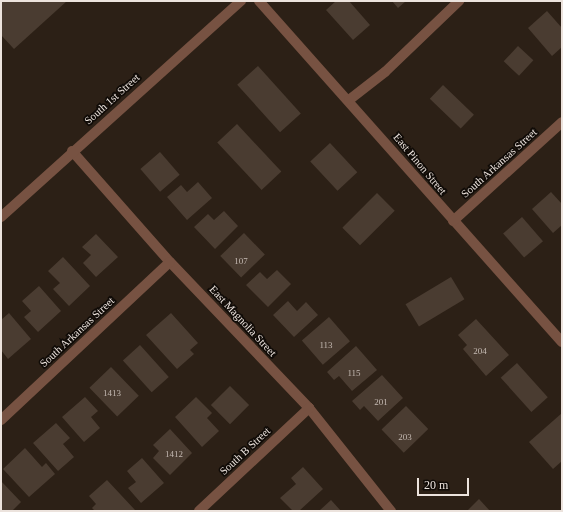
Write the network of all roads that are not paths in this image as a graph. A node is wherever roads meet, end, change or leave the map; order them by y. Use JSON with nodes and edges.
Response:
{"nodes":[{"id":1,"x":241,"y":1,"type":"edge"},
{"id":2,"x":259,"y":1,"type":"edge"},
{"id":3,"x":459,"y":1,"type":"edge"},
{"id":4,"x":349,"y":100,"type":"junction"},
{"id":5,"x":562,"y":122,"type":"edge"},
{"id":6,"x":72,"y":151,"type":"junction"},
{"id":7,"x":1,"y":217,"type":"edge"},
{"id":8,"x":453,"y":221,"type":"junction"},
{"id":9,"x":170,"y":262,"type":"junction"},
{"id":10,"x":562,"y":342,"type":"edge"},
{"id":11,"x":309,"y":408,"type":"junction"},
{"id":12,"x":1,"y":420,"type":"edge"},
{"id":13,"x":198,"y":511,"type":"edge"},
{"id":14,"x":391,"y":511,"type":"edge"}],
"edges":[{"from":1,"to":6,"type":"street","name":"South 1st Street"},
{"from":2,"to":4,"type":"street","name":"East Pinon Street"},
{"from":3,"to":4,"type":"street"},
{"from":4,"to":8,"type":"street","name":"East Pinon Street"},
{"from":5,"to":8,"type":"street","name":"South Arkansas Street"},
{"from":6,"to":7,"type":"street","name":"South 1st Street"},
{"from":6,"to":9,"type":"street","name":"East Magnolia Street"},
{"from":8,"to":10,"type":"street","name":"East Pinon Street"},
{"from":9,"to":11,"type":"street","name":"East Magnolia Street"},
{"from":9,"to":12,"type":"street","name":"South Arkansas Street"},
{"from":11,"to":13,"type":"street","name":"South B Street"},
{"from":11,"to":14,"type":"street","name":"East Magnolia Street"}]}
